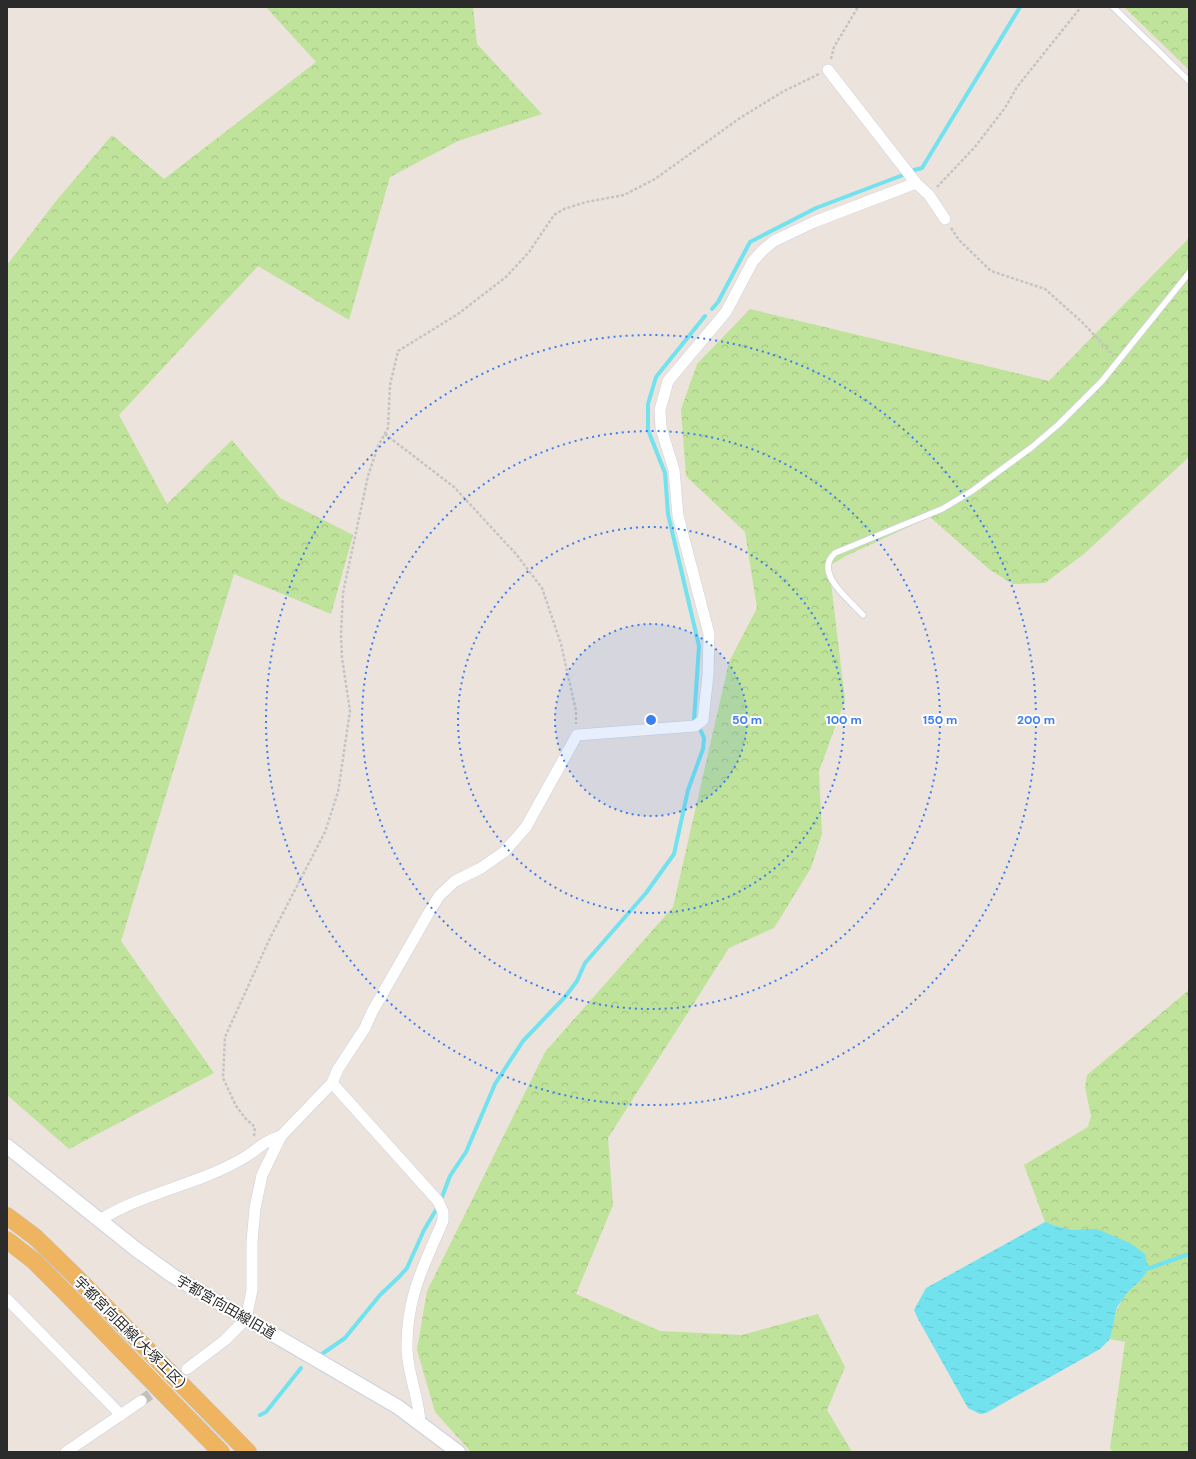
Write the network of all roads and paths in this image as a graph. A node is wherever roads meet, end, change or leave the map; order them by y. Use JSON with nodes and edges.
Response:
{"nodes":[{"id":1,"x":858,"y":7,"type":"edge"},
{"id":2,"x":1082,"y":7,"type":"edge"},
{"id":3,"x":1113,"y":7,"type":"edge"},
{"id":4,"x":828,"y":70,"type":"junction"},
{"id":5,"x":1189,"y":81,"type":"edge"},
{"id":6,"x":916,"y":183,"type":"junction"},
{"id":7,"x":929,"y":195,"type":"junction"},
{"id":8,"x":945,"y":219,"type":"joint"},
{"id":9,"x":1189,"y":273,"type":"edge"},
{"id":10,"x":1119,"y":360,"type":"junction"},
{"id":11,"x":385,"y":434,"type":"junction"},
{"id":12,"x":863,"y":615,"type":"dead end"},
{"id":13,"x":577,"y":735,"type":"junction"},
{"id":14,"x":332,"y":1083,"type":"junction"},
{"id":15,"x":282,"y":1136,"type":"junction"},
{"id":16,"x":7,"y":1146,"type":"edge"},
{"id":17,"x":253,"y":1151,"type":"junction"},
{"id":18,"x":7,"y":1216,"type":"edge"},
{"id":19,"x":100,"y":1220,"type":"junction"},
{"id":20,"x":7,"y":1240,"type":"edge"},
{"id":21,"x":7,"y":1299,"type":"edge"},
{"id":22,"x":246,"y":1319,"type":"junction"},
{"id":23,"x":186,"y":1369,"type":"tunnel mouth"},
{"id":24,"x":141,"y":1401,"type":"tunnel mouth"},
{"id":25,"x":121,"y":1415,"type":"junction"},
{"id":26,"x":420,"y":1423,"type":"junction"},
{"id":27,"x":66,"y":1452,"type":"edge"},
{"id":28,"x":221,"y":1452,"type":"edge"},
{"id":29,"x":248,"y":1452,"type":"edge"},
{"id":30,"x":458,"y":1452,"type":"edge"}],
"edges":[{"from":1,"to":4,"type":"path"},
{"from":2,"to":7,"type":"path"},
{"from":3,"to":5,"type":"lane"},
{"from":4,"to":6,"type":"street"},
{"from":4,"to":11,"type":"path"},
{"from":6,"to":7,"type":"street"},
{"from":6,"to":13,"type":"street"},
{"from":7,"to":8,"type":"street"},
{"from":8,"to":10,"type":"path"},
{"from":9,"to":10,"type":"lane"},
{"from":10,"to":12,"type":"lane"},
{"from":11,"to":13,"type":"path"},
{"from":11,"to":17,"type":"path"},
{"from":13,"to":14,"type":"street"},
{"from":14,"to":15,"type":"street"},
{"from":14,"to":26,"type":"street"},
{"from":15,"to":17,"type":"street"},
{"from":15,"to":22,"type":"street"},
{"from":16,"to":19,"type":"street","name":"宇都宮向田線旧道"},
{"from":17,"to":19,"type":"street"},
{"from":18,"to":29,"type":"main road","name":"宇都宮向田線(大塚工区)"},
{"from":19,"to":22,"type":"street","name":"宇都宮向田線旧道"},
{"from":20,"to":28,"type":"main road","name":"宇都宮向田線(大塚工区)"},
{"from":21,"to":25,"type":"street"},
{"from":22,"to":23,"type":"street"},
{"from":22,"to":26,"type":"street","name":"宇都宮向田線旧道"},
{"from":24,"to":25,"type":"street"},
{"from":25,"to":27,"type":"street"},
{"from":26,"to":30,"type":"street","name":"宇都宮向田線旧道"}]}
